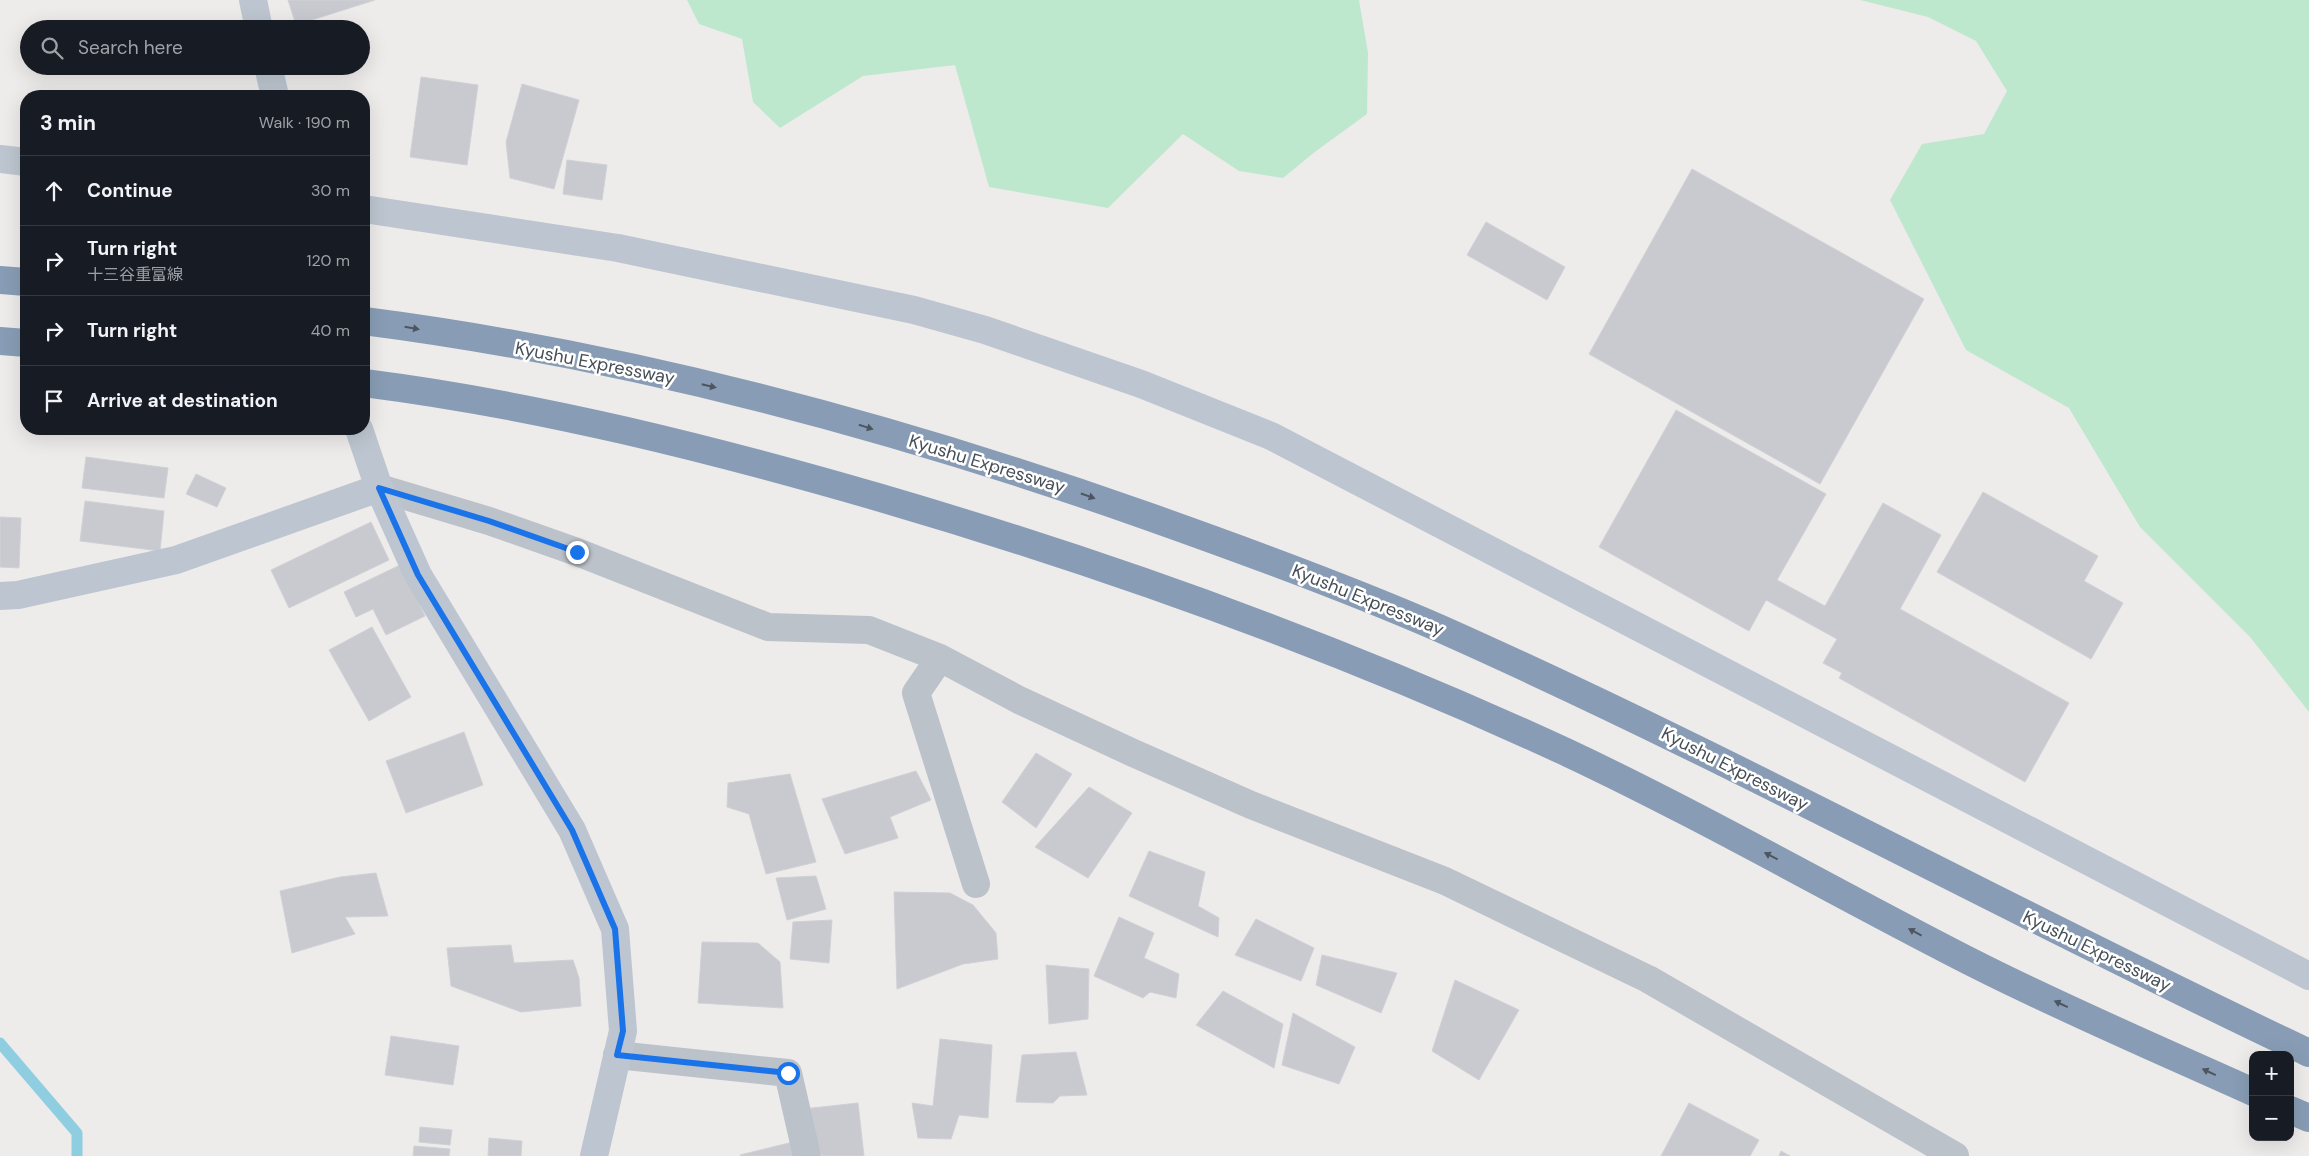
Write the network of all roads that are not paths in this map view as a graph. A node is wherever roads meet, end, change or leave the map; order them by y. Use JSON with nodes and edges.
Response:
{"nodes":[{"id":1,"x":253,"y":0,"type":"edge"},
{"id":2,"x":258,"y":20,"type":"edge"},
{"id":3,"x":270,"y":75,"type":"edge"},
{"id":4,"x":274,"y":90,"type":"edge"},
{"id":5,"x":0,"y":159,"type":"edge"},
{"id":6,"x":20,"y":161,"type":"edge"},
{"id":7,"x":370,"y":209,"type":"edge"},
{"id":8,"x":0,"y":280,"type":"edge"},
{"id":9,"x":20,"y":282,"type":"edge"},
{"id":10,"x":370,"y":322,"type":"edge"},
{"id":11,"x":0,"y":341,"type":"edge"},
{"id":12,"x":20,"y":343,"type":"edge"},
{"id":13,"x":370,"y":384,"type":"edge"},
{"id":14,"x":361,"y":435,"type":"edge"},
{"id":15,"x":379,"y":488,"type":"junction"},
{"id":16,"x":0,"y":596,"type":"edge"},
{"id":17,"x":940,"y":658,"type":"junction"},
{"id":18,"x":976,"y":884,"type":"dead end"},
{"id":19,"x":2309,"y":976,"type":"edge"},
{"id":20,"x":2309,"y":1053,"type":"edge"},
{"id":21,"x":617,"y":1055,"type":"junction"},
{"id":22,"x":2249,"y":1090,"type":"edge"},
{"id":23,"x":2294,"y":1112,"type":"edge"},
{"id":24,"x":2309,"y":1118,"type":"edge"},
{"id":25,"x":594,"y":1156,"type":"edge"},
{"id":26,"x":806,"y":1156,"type":"edge"},
{"id":27,"x":1955,"y":1156,"type":"edge"}],
"edges":[{"from":1,"to":2,"type":"street"},
{"from":3,"to":4,"type":"street"},
{"from":5,"to":6,"type":"street"},
{"from":7,"to":19,"type":"street"},
{"from":8,"to":9,"type":"highway"},
{"from":10,"to":20,"type":"highway","name":"Kyushu Expressway","one_way":true},
{"from":11,"to":12,"type":"highway"},
{"from":22,"to":13,"type":"highway","one_way":true},
{"from":14,"to":15,"type":"street"},
{"from":15,"to":16,"type":"street"},
{"from":15,"to":17,"type":"street"},
{"from":15,"to":21,"type":"street"},
{"from":17,"to":18,"type":"street"},
{"from":17,"to":27,"type":"street"},
{"from":21,"to":25,"type":"street"},
{"from":21,"to":26,"type":"street"},
{"from":23,"to":24,"type":"highway"}]}
